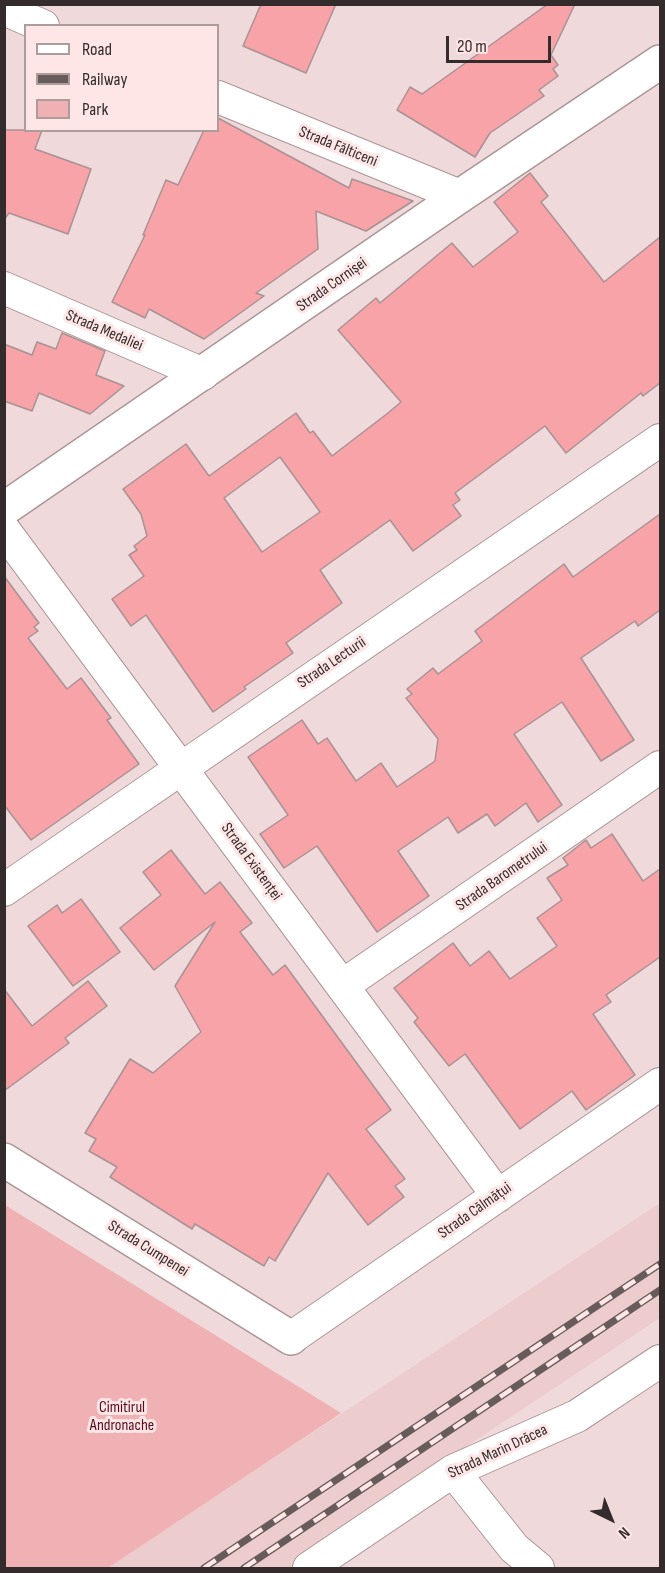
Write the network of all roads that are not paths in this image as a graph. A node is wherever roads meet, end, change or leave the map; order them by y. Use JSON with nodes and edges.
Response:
{"nodes":[{"id":1,"x":4,"y":9,"type":"edge"},
{"id":2,"x":39,"y":24,"type":"edge"},
{"id":3,"x":660,"y":62,"type":"edge"},
{"id":4,"x":219,"y":97,"type":"edge"},
{"id":5,"x":460,"y":196,"type":"junction"},
{"id":6,"x":4,"y":288,"type":"edge"},
{"id":7,"x":203,"y":374,"type":"junction"},
{"id":8,"x":660,"y":440,"type":"edge"},
{"id":9,"x":4,"y":509,"type":"edge"},
{"id":10,"x":4,"y":530,"type":"edge"},
{"id":11,"x":181,"y":767,"type":"junction"},
{"id":12,"x":660,"y":767,"type":"edge"},
{"id":13,"x":4,"y":890,"type":"edge"},
{"id":14,"x":342,"y":986,"type":"junction"},
{"id":15,"x":660,"y":1084,"type":"edge"},
{"id":16,"x":4,"y":1160,"type":"edge"},
{"id":17,"x":498,"y":1196,"type":"junction"},
{"id":18,"x":291,"y":1338,"type":"joint"},
{"id":19,"x":660,"y":1361,"type":"edge"},
{"id":20,"x":453,"y":1471,"type":"junction"},
{"id":21,"x":309,"y":1569,"type":"edge"},
{"id":22,"x":538,"y":1569,"type":"edge"}],
"edges":[{"from":1,"to":2,"type":"street"},
{"from":3,"to":5,"type":"street","name":"Strada Cornișei"},
{"from":4,"to":5,"type":"street","name":"Strada Fălticeni"},
{"from":5,"to":7,"type":"street","name":"Strada Cornișei"},
{"from":6,"to":7,"type":"street","name":"Strada Medaliei"},
{"from":7,"to":9,"type":"street","name":"Strada Cornișei"},
{"from":8,"to":11,"type":"street","name":"Strada Lecturii"},
{"from":10,"to":11,"type":"street","name":"Strada Existenței"},
{"from":11,"to":13,"type":"street","name":"Strada Lecturii"},
{"from":11,"to":14,"type":"street","name":"Strada Existenței"},
{"from":12,"to":14,"type":"street","name":"Strada Barometrului"},
{"from":14,"to":17,"type":"street","name":"Strada Existenței"},
{"from":15,"to":17,"type":"street","name":"Strada Călmățui"},
{"from":16,"to":18,"type":"street","name":"Strada Cumpenei"},
{"from":17,"to":18,"type":"street","name":"Strada Călmățui"},
{"from":19,"to":20,"type":"street","name":"Strada Marin Drăcea"},
{"from":20,"to":21,"type":"street","name":"Strada Marin Drăcea"},
{"from":20,"to":22,"type":"street"}]}
